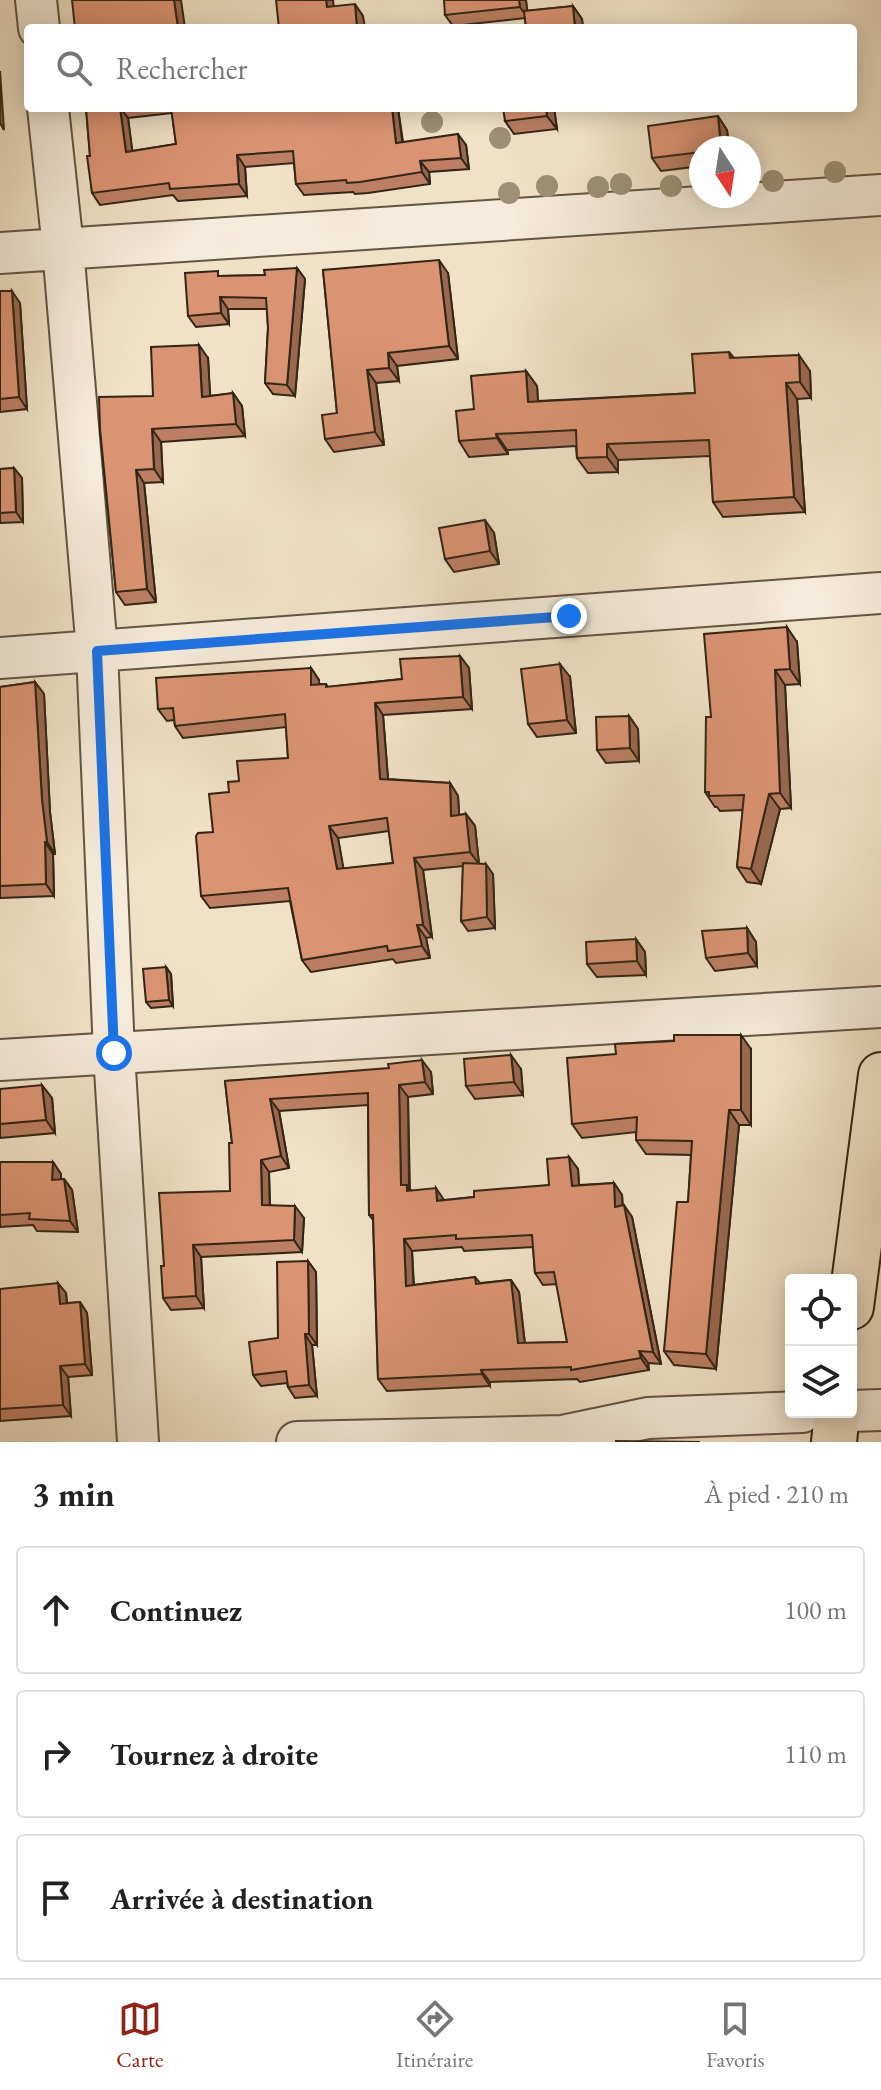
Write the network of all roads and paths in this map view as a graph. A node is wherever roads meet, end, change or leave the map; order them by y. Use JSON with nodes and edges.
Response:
{"nodes":[{"id":1,"x":36,"y":0,"type":"edge"},
{"id":2,"x":39,"y":24,"type":"edge"},
{"id":3,"x":48,"y":112,"type":"edge"},
{"id":4,"x":881,"y":195,"type":"edge"},
{"id":5,"x":63,"y":248,"type":"junction"},
{"id":6,"x":0,"y":253,"type":"edge"},
{"id":7,"x":881,"y":593,"type":"edge"},
{"id":8,"x":97,"y":651,"type":"junction"},
{"id":9,"x":0,"y":658,"type":"edge"},
{"id":10,"x":881,"y":1007,"type":"edge"},
{"id":11,"x":114,"y":1053,"type":"junction"},
{"id":12,"x":0,"y":1060,"type":"edge"},
{"id":13,"x":881,"y":1075,"type":"edge"},
{"id":14,"x":855,"y":1274,"type":"edge"},
{"id":15,"x":881,"y":1410,"type":"edge"},
{"id":16,"x":857,"y":1411,"type":"edge"},
{"id":17,"x":785,"y":1413,"type":"edge"},
{"id":18,"x":836,"y":1418,"type":"edge"},
{"id":19,"x":138,"y":1442,"type":"edge"},
{"id":20,"x":297,"y":1442,"type":"edge"},
{"id":21,"x":834,"y":1442,"type":"edge"}],
"edges":[{"from":1,"to":2,"type":"street"},
{"from":3,"to":5,"type":"street"},
{"from":4,"to":5,"type":"street"},
{"from":5,"to":6,"type":"street"},
{"from":5,"to":8,"type":"street"},
{"from":7,"to":8,"type":"street"},
{"from":8,"to":9,"type":"street"},
{"from":8,"to":11,"type":"street"},
{"from":10,"to":11,"type":"street"},
{"from":11,"to":12,"type":"street"},
{"from":11,"to":19,"type":"street"},
{"from":13,"to":14,"type":"highway"},
{"from":15,"to":16,"type":"street"},
{"from":17,"to":20,"type":"street"},
{"from":18,"to":21,"type":"highway"}]}
